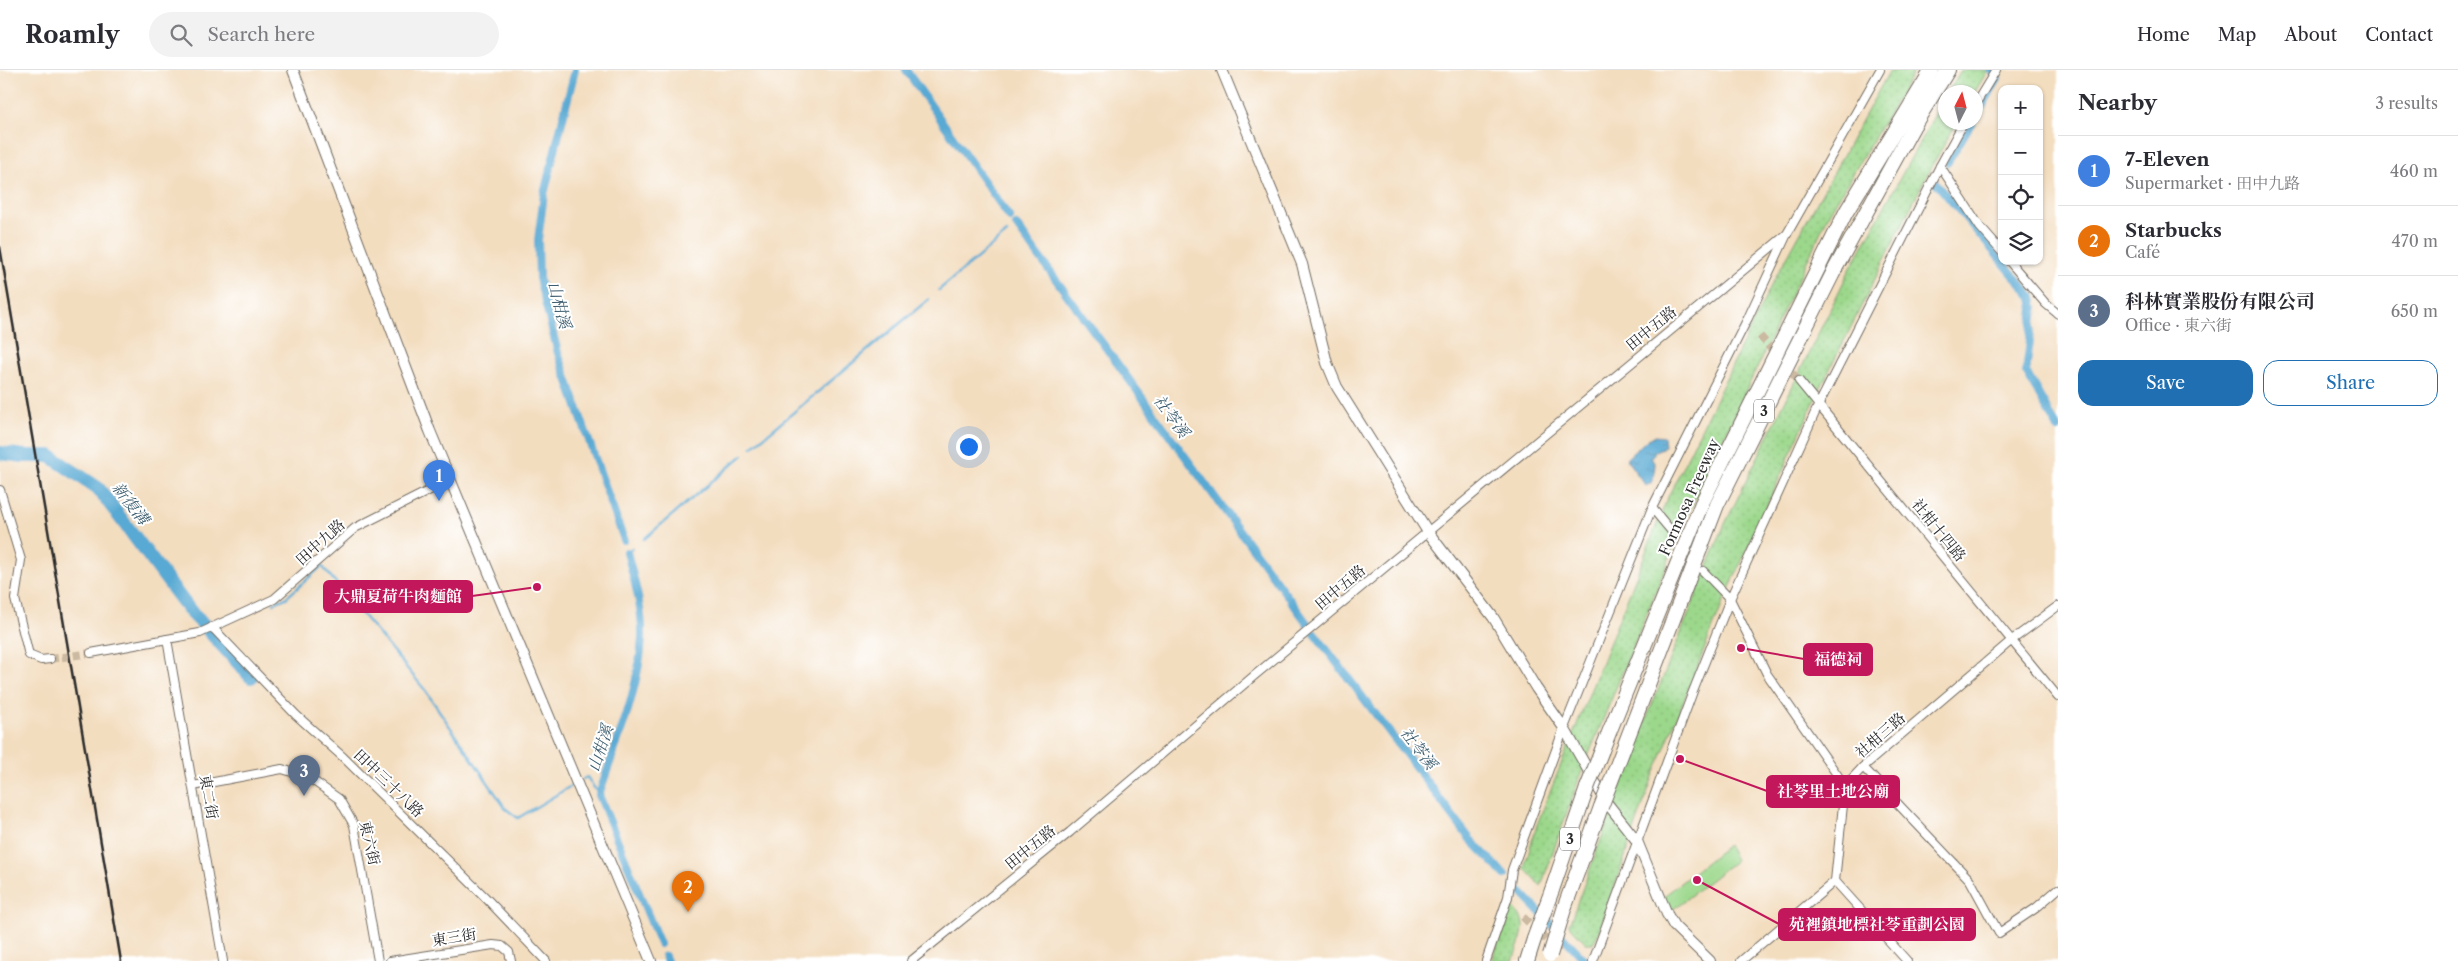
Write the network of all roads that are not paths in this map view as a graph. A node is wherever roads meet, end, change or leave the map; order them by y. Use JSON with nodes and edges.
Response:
{"nodes":[{"id":1,"x":293,"y":70,"type":"edge"},
{"id":2,"x":1222,"y":70,"type":"edge"},
{"id":3,"x":1880,"y":70,"type":"edge"},
{"id":4,"x":1932,"y":70,"type":"edge"},
{"id":5,"x":1948,"y":70,"type":"edge"},
{"id":6,"x":1996,"y":70,"type":"edge"},
{"id":7,"x":1983,"y":90,"type":"edge"},
{"id":8,"x":1960,"y":130,"type":"edge"},
{"id":9,"x":1940,"y":166,"type":"junction"},
{"id":10,"x":1786,"y":234,"type":"junction"},
{"id":11,"x":1998,"y":247,"type":"edge"},
{"id":12,"x":2012,"y":265,"type":"edge"},
{"id":13,"x":2058,"y":314,"type":"edge"},
{"id":14,"x":1799,"y":381,"type":"tunnel mouth"},
{"id":15,"x":1819,"y":404,"type":"junction"},
{"id":16,"x":450,"y":480,"type":"junction"},
{"id":17,"x":0,"y":490,"type":"edge"},
{"id":18,"x":1652,"y":508,"type":"junction"},
{"id":19,"x":1428,"y":532,"type":"junction"},
{"id":20,"x":1673,"y":533,"type":"tunnel mouth"},
{"id":21,"x":1702,"y":571,"type":"tunnel mouth"},
{"id":22,"x":1730,"y":598,"type":"junction"},
{"id":23,"x":2058,"y":606,"type":"edge"},
{"id":24,"x":212,"y":627,"type":"junction"},
{"id":25,"x":167,"y":639,"type":"junction"},
{"id":26,"x":2012,"y":640,"type":"junction"},
{"id":27,"x":90,"y":653,"type":"tunnel mouth"},
{"id":28,"x":50,"y":659,"type":"tunnel mouth"},
{"id":29,"x":2058,"y":697,"type":"edge"},
{"id":30,"x":1564,"y":728,"type":"junction"},
{"id":31,"x":1863,"y":767,"type":"junction"},
{"id":32,"x":193,"y":786,"type":"junction"},
{"id":33,"x":1845,"y":786,"type":"junction"},
{"id":34,"x":1637,"y":841,"type":"junction"},
{"id":35,"x":1835,"y":881,"type":"junction"},
{"id":36,"x":2058,"y":889,"type":"edge"},
{"id":37,"x":1549,"y":958,"type":"edge"},
{"id":38,"x":223,"y":961,"type":"edge"},
{"id":39,"x":378,"y":961,"type":"edge"},
{"id":40,"x":390,"y":961,"type":"edge"},
{"id":41,"x":511,"y":961,"type":"edge"},
{"id":42,"x":546,"y":961,"type":"edge"},
{"id":43,"x":651,"y":961,"type":"edge"},
{"id":44,"x":912,"y":961,"type":"edge"},
{"id":45,"x":1486,"y":961,"type":"edge"},
{"id":46,"x":1527,"y":961,"type":"edge"},
{"id":47,"x":1593,"y":961,"type":"edge"},
{"id":48,"x":1710,"y":961,"type":"edge"},
{"id":49,"x":1741,"y":961,"type":"edge"},
{"id":50,"x":1907,"y":961,"type":"edge"}],
"edges":[{"from":1,"to":16,"type":"street"},
{"from":2,"to":19,"type":"street"},
{"from":3,"to":10,"type":"street"},
{"from":4,"to":46,"type":"highway","name":"Formosa Freeway","number":"3","bridge":true},
{"from":5,"to":37,"type":"highway","name":"Formosa Freeway","number":"3","bridge":true},
{"from":6,"to":7,"type":"street"},
{"from":8,"to":9,"type":"street"},
{"from":9,"to":11,"type":"street"},
{"from":9,"to":15,"type":"street"},
{"from":10,"to":18,"type":"street"},
{"from":10,"to":19,"type":"street","name":"田中五路"},
{"from":12,"to":13,"type":"street"},
{"from":14,"to":15,"type":"street","name":"社柑十四路"},
{"from":15,"to":22,"type":"street"},
{"from":15,"to":26,"type":"street","name":"社柑十四路"},
{"from":16,"to":24,"type":"street","name":"田中九路"},
{"from":16,"to":43,"type":"street"},
{"from":17,"to":28,"type":"street"},
{"from":18,"to":20,"type":"street"},
{"from":18,"to":30,"type":"street"},
{"from":19,"to":30,"type":"street"},
{"from":19,"to":44,"type":"street","name":"田中五路"},
{"from":21,"to":22,"type":"street"},
{"from":22,"to":33,"type":"street"},
{"from":22,"to":34,"type":"street"},
{"from":23,"to":26,"type":"street","name":"社柑三路"},
{"from":24,"to":25,"type":"street","name":"田中九路"},
{"from":24,"to":42,"type":"street","name":"田中三十八路"},
{"from":25,"to":27,"type":"street","name":"田中九路"},
{"from":25,"to":32,"type":"street","name":"東二街"},
{"from":26,"to":29,"type":"street","name":"社柑十四路"},
{"from":26,"to":31,"type":"street","name":"社柑三路"},
{"from":30,"to":34,"type":"street"},
{"from":30,"to":45,"type":"street"},
{"from":31,"to":33,"type":"street","name":"社柑三路"},
{"from":31,"to":36,"type":"street"},
{"from":32,"to":38,"type":"street","name":"東二街"},
{"from":32,"to":39,"type":"street","name":"東六街"},
{"from":33,"to":35,"type":"street"},
{"from":34,"to":47,"type":"street"},
{"from":34,"to":48,"type":"street"},
{"from":35,"to":49,"type":"street"},
{"from":35,"to":50,"type":"street"},
{"from":40,"to":41,"type":"street","name":"東三街"}]}
